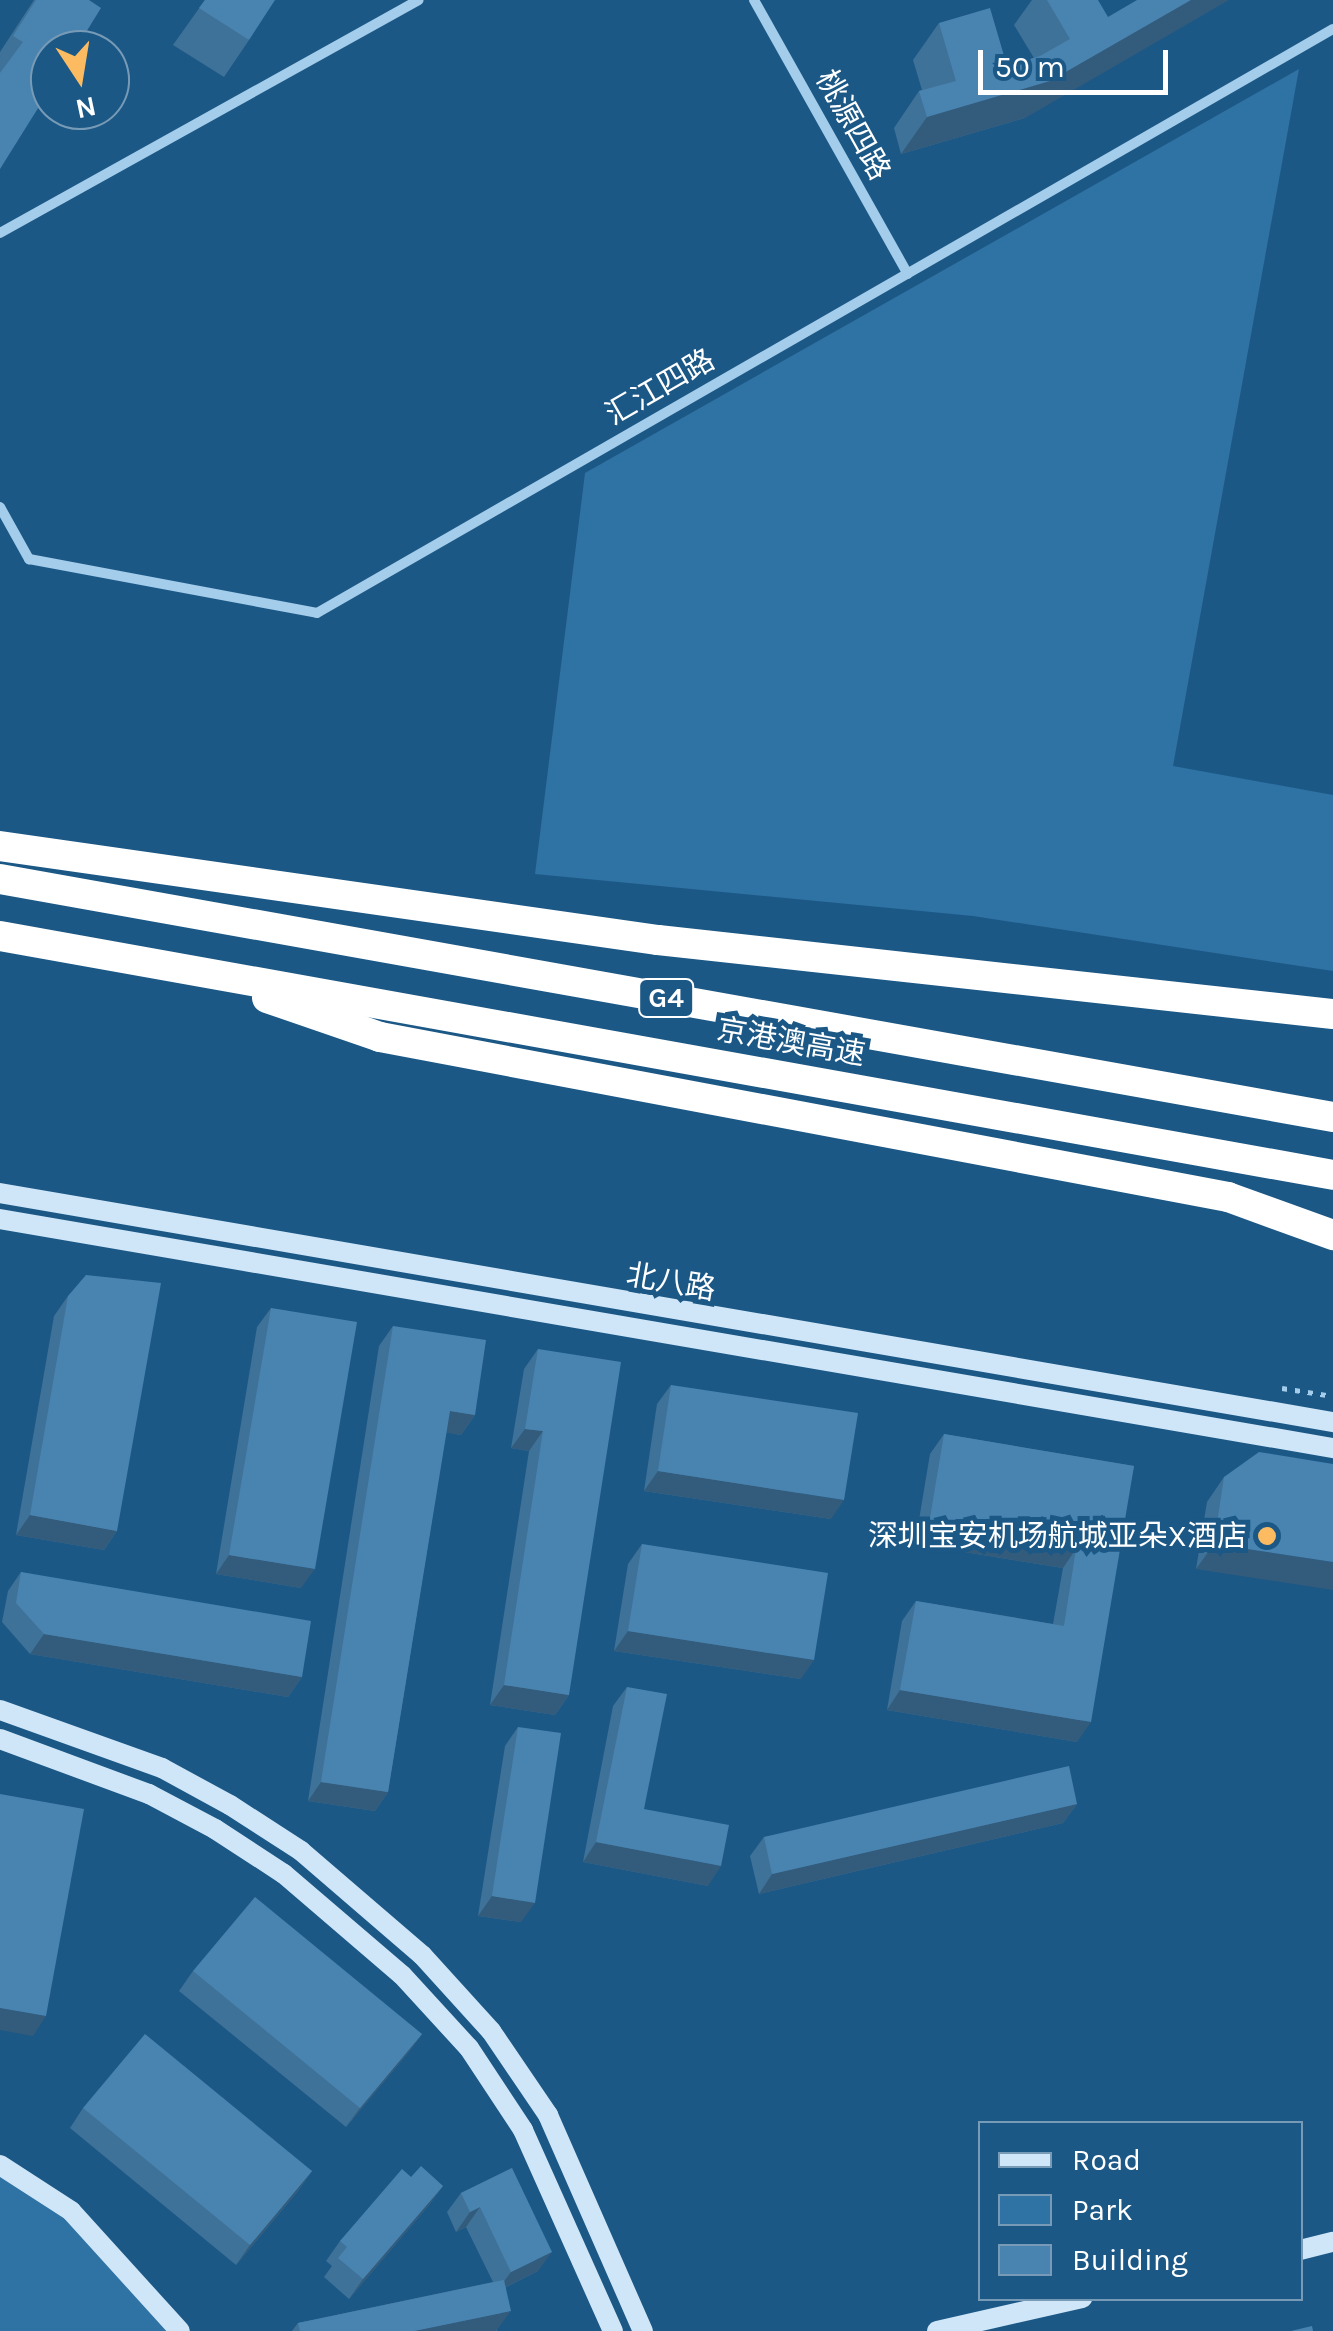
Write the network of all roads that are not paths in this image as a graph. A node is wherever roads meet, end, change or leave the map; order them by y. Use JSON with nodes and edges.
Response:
{"nodes":[{"id":1,"x":419,"y":0,"type":"edge"},
{"id":2,"x":754,"y":0,"type":"edge"},
{"id":3,"x":1333,"y":29,"type":"edge"},
{"id":4,"x":0,"y":233,"type":"edge"},
{"id":5,"x":908,"y":274,"type":"junction"},
{"id":6,"x":0,"y":507,"type":"edge"},
{"id":7,"x":0,"y":846,"type":"edge"},
{"id":8,"x":0,"y":879,"type":"edge"},
{"id":9,"x":0,"y":936,"type":"edge"},
{"id":10,"x":174,"y":966,"type":"junction"},
{"id":11,"x":1333,"y":1014,"type":"edge"},
{"id":12,"x":1333,"y":1117,"type":"edge"},
{"id":13,"x":1333,"y":1175,"type":"edge"},
{"id":14,"x":4,"y":1194,"type":"edge"},
{"id":15,"x":0,"y":1220,"type":"edge"},
{"id":16,"x":1333,"y":1235,"type":"edge"},
{"id":17,"x":1333,"y":1422,"type":"edge"},
{"id":18,"x":1333,"y":1448,"type":"edge"},
{"id":19,"x":0,"y":1710,"type":"edge"},
{"id":20,"x":0,"y":1739,"type":"edge"},
{"id":21,"x":0,"y":2165,"type":"edge"},
{"id":22,"x":1333,"y":2242,"type":"edge"},
{"id":23,"x":1303,"y":2249,"type":"edge"},
{"id":24,"x":1069,"y":2301,"type":"edge"},
{"id":25,"x":180,"y":2331,"type":"edge"},
{"id":26,"x":613,"y":2331,"type":"edge"},
{"id":27,"x":643,"y":2331,"type":"edge"},
{"id":28,"x":937,"y":2331,"type":"edge"}],
"edges":[{"from":1,"to":4,"type":"street"},
{"from":2,"to":5,"type":"street","name":"桃源四路"},
{"from":3,"to":5,"type":"street","name":"汇江四路"},
{"from":5,"to":6,"type":"street","name":"汇江四路"},
{"from":7,"to":11,"type":"highway"},
{"from":8,"to":12,"type":"highway","name":"京港澳高速","number":"G4"},
{"from":9,"to":10,"type":"highway","name":"京港澳高速","number":"G4"},
{"from":10,"to":13,"type":"highway","name":"京港澳高速","number":"G4"},
{"from":10,"to":16,"type":"highway"},
{"from":14,"to":15,"type":"street"},
{"from":14,"to":17,"type":"street","name":"北八路"},
{"from":15,"to":18,"type":"street","name":"北八路"},
{"from":19,"to":27,"type":"street"},
{"from":20,"to":26,"type":"street"},
{"from":21,"to":25,"type":"street"},
{"from":22,"to":23,"type":"street"},
{"from":24,"to":28,"type":"street"}]}
